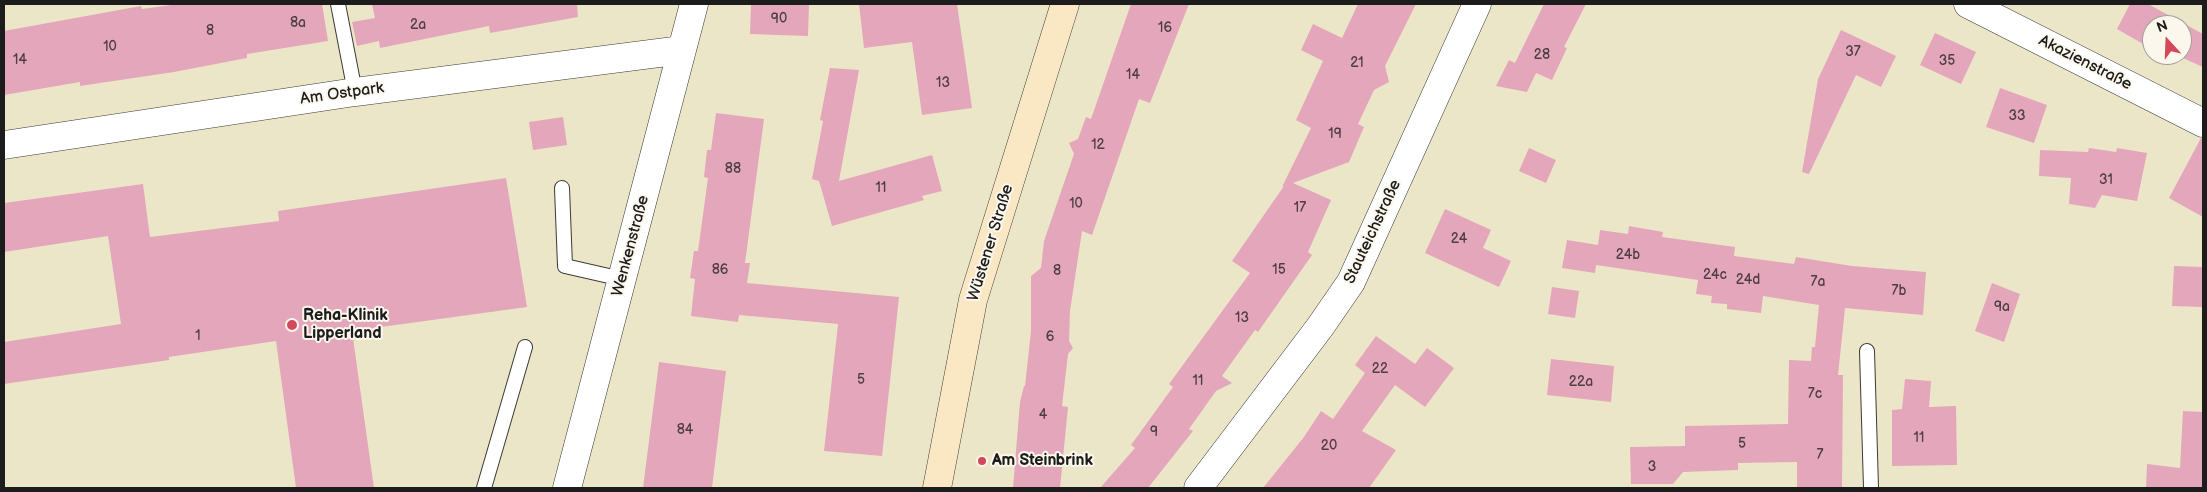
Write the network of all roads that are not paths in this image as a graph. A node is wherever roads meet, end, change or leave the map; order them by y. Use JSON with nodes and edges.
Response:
{"nodes":[{"id":1,"x":338,"y":4,"type":"edge"},
{"id":2,"x":694,"y":4,"type":"edge"},
{"id":3,"x":1065,"y":4,"type":"edge"},
{"id":4,"x":1477,"y":4,"type":"edge"},
{"id":5,"x":1968,"y":4,"type":"edge"},
{"id":6,"x":682,"y":50,"type":"junction"},
{"id":7,"x":355,"y":92,"type":"junction"},
{"id":8,"x":2203,"y":123,"type":"edge"},
{"id":9,"x":4,"y":145,"type":"edge"},
{"id":10,"x":562,"y":188,"type":"dead end"},
{"id":11,"x":622,"y":279,"type":"junction"},
{"id":12,"x":525,"y":347,"type":"dead end"},
{"id":13,"x":1867,"y":351,"type":"dead end"},
{"id":14,"x":484,"y":488,"type":"edge"},
{"id":15,"x":567,"y":488,"type":"edge"},
{"id":16,"x":937,"y":488,"type":"edge"},
{"id":17,"x":1198,"y":488,"type":"edge"},
{"id":18,"x":1871,"y":488,"type":"edge"}],
"edges":[{"from":1,"to":7,"type":"lane"},
{"from":2,"to":6,"type":"street","name":"Wenkenstraße"},
{"from":3,"to":16,"type":"main road","name":"Wüstener Straße"},
{"from":4,"to":17,"type":"street","name":"Stauteichstraße"},
{"from":5,"to":8,"type":"street","name":"Akazienstraße"},
{"from":6,"to":7,"type":"street","name":"Am Ostpark"},
{"from":6,"to":11,"type":"street","name":"Wenkenstraße"},
{"from":7,"to":9,"type":"street","name":"Am Ostpark"},
{"from":10,"to":11,"type":"lane"},
{"from":11,"to":15,"type":"street","name":"Wenkenstraße"},
{"from":12,"to":14,"type":"lane"},
{"from":13,"to":18,"type":"lane"}]}
